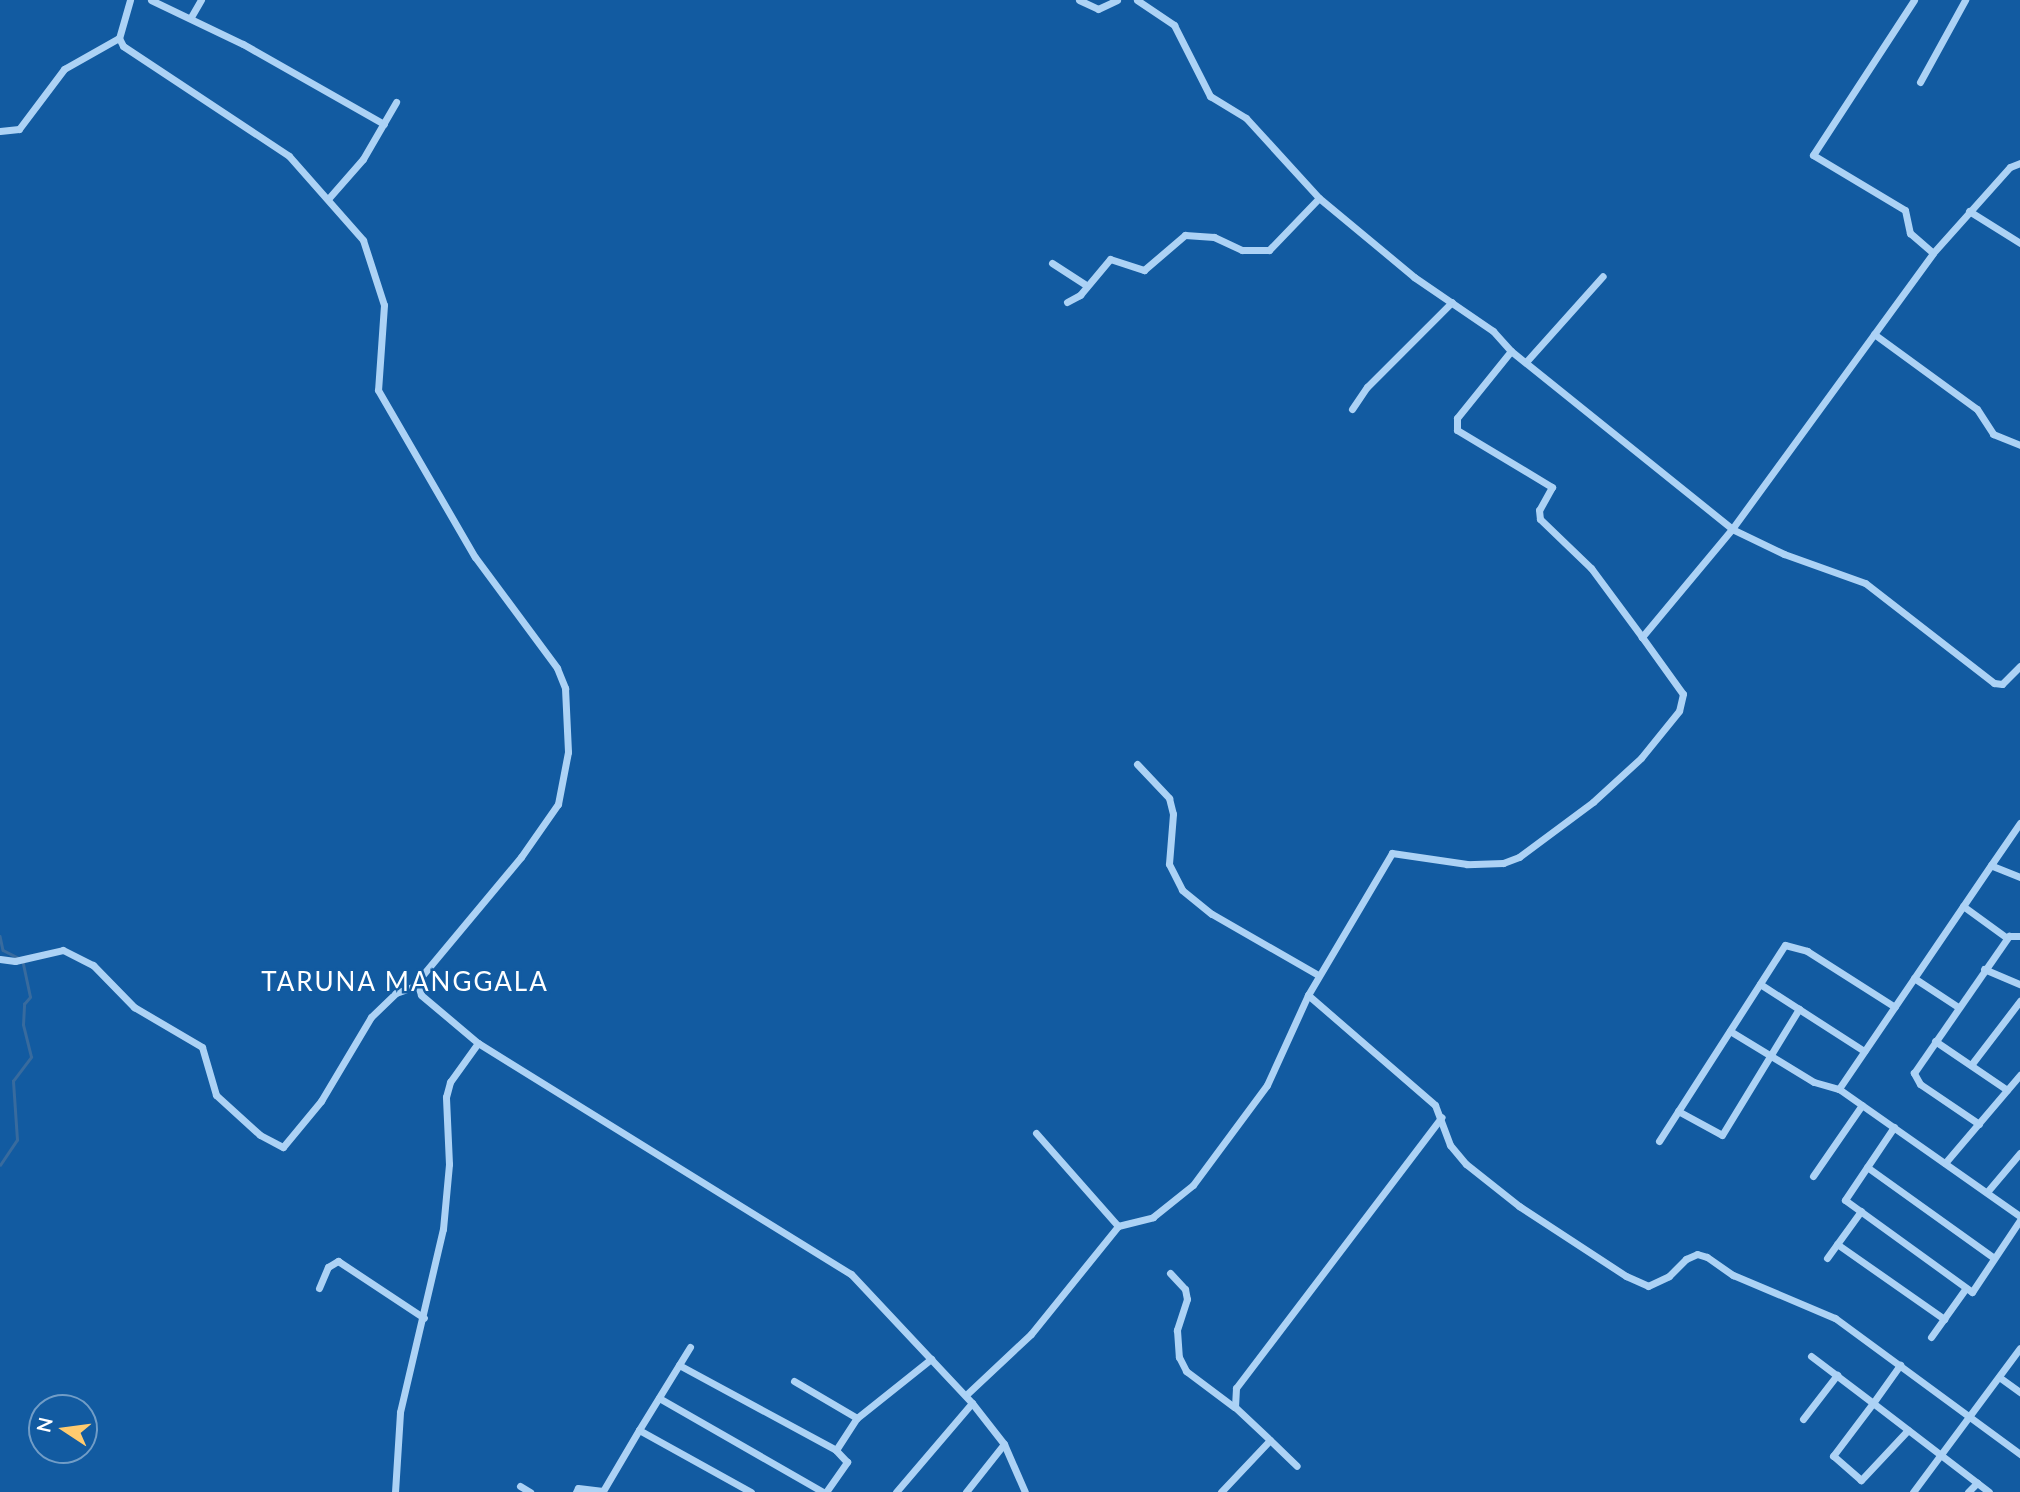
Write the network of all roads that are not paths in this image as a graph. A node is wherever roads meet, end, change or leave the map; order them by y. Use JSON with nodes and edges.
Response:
{"nodes":[{"id":1,"x":130,"y":0,"type":"edge"},
{"id":2,"x":151,"y":0,"type":"edge"},
{"id":3,"x":201,"y":0,"type":"edge"},
{"id":4,"x":1079,"y":0,"type":"edge"},
{"id":5,"x":1117,"y":0,"type":"edge"},
{"id":6,"x":1137,"y":0,"type":"edge"},
{"id":7,"x":1914,"y":0,"type":"edge"},
{"id":8,"x":1965,"y":0,"type":"edge"},
{"id":9,"x":191,"y":18,"type":"junction"},
{"id":10,"x":119,"y":38,"type":"junction"},
{"id":11,"x":1920,"y":82,"type":"dead end"},
{"id":12,"x":397,"y":102,"type":"dead end"},
{"id":13,"x":384,"y":124,"type":"junction"},
{"id":14,"x":0,"y":131,"type":"edge"},
{"id":15,"x":2020,"y":163,"type":"edge"},
{"id":16,"x":328,"y":198,"type":"junction"},
{"id":17,"x":1319,"y":198,"type":"junction"},
{"id":18,"x":1969,"y":211,"type":"junction"},
{"id":19,"x":2020,"y":243,"type":"edge"},
{"id":20,"x":1933,"y":253,"type":"junction"},
{"id":21,"x":1052,"y":263,"type":"dead end"},
{"id":22,"x":1603,"y":276,"type":"dead end"},
{"id":23,"x":1086,"y":285,"type":"junction"},
{"id":24,"x":1067,"y":302,"type":"dead end"},
{"id":25,"x":1452,"y":302,"type":"junction"},
{"id":26,"x":1874,"y":334,"type":"junction"},
{"id":27,"x":1511,"y":351,"type":"junction"},
{"id":28,"x":1526,"y":362,"type":"junction"},
{"id":29,"x":1352,"y":409,"type":"dead end"},
{"id":30,"x":2020,"y":445,"type":"edge"},
{"id":31,"x":1732,"y":529,"type":"junction"},
{"id":32,"x":1642,"y":637,"type":"junction"},
{"id":33,"x":2020,"y":666,"type":"edge"},
{"id":34,"x":1137,"y":764,"type":"dead end"},
{"id":35,"x":2020,"y":823,"type":"edge"},
{"id":36,"x":1992,"y":864,"type":"junction"},
{"id":37,"x":2020,"y":877,"type":"edge"},
{"id":38,"x":1963,"y":906,"type":"junction"},
{"id":39,"x":2020,"y":936,"type":"edge"},
{"id":40,"x":2007,"y":938,"type":"junction"},
{"id":41,"x":0,"y":959,"type":"edge"},
{"id":42,"x":1984,"y":968,"type":"junction"},
{"id":43,"x":1318,"y":975,"type":"junction"},
{"id":44,"x":1914,"y":978,"type":"junction"},
{"id":45,"x":1759,"y":984,"type":"junction"},
{"id":46,"x":2020,"y":984,"type":"edge"},
{"id":47,"x":418,"y":985,"type":"junction"},
{"id":48,"x":1308,"y":995,"type":"junction"},
{"id":49,"x":2020,"y":1001,"type":"edge"},
{"id":50,"x":1895,"y":1007,"type":"junction"},
{"id":51,"x":1958,"y":1007,"type":"junction"},
{"id":52,"x":1799,"y":1009,"type":"junction"},
{"id":53,"x":1730,"y":1031,"type":"junction"},
{"id":54,"x":1935,"y":1041,"type":"junction"},
{"id":55,"x":478,"y":1043,"type":"junction"},
{"id":56,"x":1864,"y":1051,"type":"junction"},
{"id":57,"x":1772,"y":1057,"type":"junction"},
{"id":58,"x":1971,"y":1065,"type":"junction"},
{"id":59,"x":2020,"y":1074,"type":"edge"},
{"id":60,"x":1839,"y":1089,"type":"junction"},
{"id":61,"x":2007,"y":1090,"type":"junction"},
{"id":62,"x":1862,"y":1105,"type":"junction"},
{"id":63,"x":1678,"y":1111,"type":"junction"},
{"id":64,"x":1442,"y":1117,"type":"junction"},
{"id":65,"x":1979,"y":1124,"type":"junction"},
{"id":66,"x":1894,"y":1127,"type":"junction"},
{"id":67,"x":1036,"y":1133,"type":"dead end"},
{"id":68,"x":1659,"y":1141,"type":"dead end"},
{"id":69,"x":2020,"y":1153,"type":"edge"},
{"id":70,"x":1945,"y":1163,"type":"junction"},
{"id":71,"x":1867,"y":1167,"type":"junction"},
{"id":72,"x":1813,"y":1176,"type":"dead end"},
{"id":73,"x":1987,"y":1192,"type":"junction"},
{"id":74,"x":1861,"y":1211,"type":"junction"},
{"id":75,"x":2020,"y":1218,"type":"edge"},
{"id":76,"x":1118,"y":1226,"type":"junction"},
{"id":77,"x":1837,"y":1244,"type":"junction"},
{"id":78,"x":1827,"y":1258,"type":"dead end"},
{"id":79,"x":1994,"y":1258,"type":"junction"},
{"id":80,"x":1170,"y":1273,"type":"dead end"},
{"id":81,"x":1966,"y":1287,"type":"junction"},
{"id":82,"x":319,"y":1288,"type":"dead end"},
{"id":83,"x":424,"y":1318,"type":"junction"},
{"id":84,"x":1944,"y":1319,"type":"junction"},
{"id":85,"x":1931,"y":1337,"type":"dead end"},
{"id":86,"x":690,"y":1347,"type":"dead end"},
{"id":87,"x":2020,"y":1348,"type":"edge"},
{"id":88,"x":1811,"y":1356,"type":"dead end"},
{"id":89,"x":931,"y":1359,"type":"junction"},
{"id":90,"x":679,"y":1365,"type":"junction"},
{"id":91,"x":1900,"y":1365,"type":"junction"},
{"id":92,"x":1837,"y":1376,"type":"junction"},
{"id":93,"x":1999,"y":1377,"type":"junction"},
{"id":94,"x":794,"y":1381,"type":"dead end"},
{"id":95,"x":2020,"y":1392,"type":"edge"},
{"id":96,"x":966,"y":1395,"type":"junction"},
{"id":97,"x":659,"y":1398,"type":"junction"},
{"id":98,"x":972,"y":1403,"type":"junction"},
{"id":99,"x":1873,"y":1403,"type":"junction"},
{"id":100,"x":1235,"y":1407,"type":"junction"},
{"id":101,"x":1971,"y":1416,"type":"junction"},
{"id":102,"x":857,"y":1418,"type":"junction"},
{"id":103,"x":1803,"y":1419,"type":"dead end"},
{"id":104,"x":639,"y":1430,"type":"junction"},
{"id":105,"x":1908,"y":1430,"type":"junction"},
{"id":106,"x":1270,"y":1440,"type":"junction"},
{"id":107,"x":1004,"y":1444,"type":"junction"},
{"id":108,"x":836,"y":1450,"type":"junction"},
{"id":109,"x":2020,"y":1454,"type":"edge"},
{"id":110,"x":1941,"y":1455,"type":"junction"},
{"id":111,"x":1297,"y":1466,"type":"dead end"},
{"id":112,"x":1977,"y":1483,"type":"junction"},
{"id":113,"x":520,"y":1486,"type":"dead end"},
{"id":114,"x":395,"y":1492,"type":"edge"},
{"id":115,"x":530,"y":1492,"type":"edge"},
{"id":116,"x":576,"y":1492,"type":"edge"},
{"id":117,"x":751,"y":1492,"type":"edge"},
{"id":118,"x":825,"y":1492,"type":"edge"},
{"id":119,"x":896,"y":1492,"type":"edge"},
{"id":120,"x":966,"y":1492,"type":"edge"},
{"id":121,"x":1026,"y":1492,"type":"edge"},
{"id":122,"x":1221,"y":1492,"type":"edge"},
{"id":123,"x":1913,"y":1492,"type":"edge"},
{"id":124,"x":1968,"y":1492,"type":"edge"},
{"id":125,"x":1989,"y":1492,"type":"edge"}],
"edges":[{"from":1,"to":10,"type":"street"},
{"from":2,"to":9,"type":"street"},
{"from":3,"to":9,"type":"street"},
{"from":4,"to":5,"type":"street"},
{"from":6,"to":17,"type":"street"},
{"from":7,"to":20,"type":"street"},
{"from":8,"to":11,"type":"street"},
{"from":9,"to":13,"type":"street"},
{"from":10,"to":14,"type":"street"},
{"from":10,"to":16,"type":"street"},
{"from":12,"to":13,"type":"street"},
{"from":13,"to":16,"type":"street"},
{"from":15,"to":18,"type":"street"},
{"from":16,"to":47,"type":"street"},
{"from":17,"to":23,"type":"street"},
{"from":17,"to":25,"type":"street"},
{"from":18,"to":19,"type":"street"},
{"from":18,"to":20,"type":"street"},
{"from":20,"to":26,"type":"street"},
{"from":21,"to":23,"type":"street"},
{"from":22,"to":28,"type":"street"},
{"from":23,"to":24,"type":"street"},
{"from":25,"to":27,"type":"street"},
{"from":25,"to":29,"type":"street"},
{"from":26,"to":30,"type":"street"},
{"from":26,"to":31,"type":"street"},
{"from":27,"to":28,"type":"street"},
{"from":27,"to":32,"type":"street"},
{"from":28,"to":31,"type":"street"},
{"from":31,"to":32,"type":"street"},
{"from":31,"to":33,"type":"street"},
{"from":32,"to":43,"type":"street"},
{"from":34,"to":43,"type":"street"},
{"from":35,"to":36,"type":"street"},
{"from":36,"to":37,"type":"street"},
{"from":36,"to":38,"type":"street"},
{"from":38,"to":40,"type":"street"},
{"from":38,"to":44,"type":"street"},
{"from":39,"to":40,"type":"street"},
{"from":40,"to":42,"type":"street"},
{"from":41,"to":47,"type":"street"},
{"from":42,"to":46,"type":"street"},
{"from":42,"to":51,"type":"street"},
{"from":43,"to":48,"type":"street"},
{"from":44,"to":50,"type":"street"},
{"from":44,"to":51,"type":"street"},
{"from":45,"to":50,"type":"street"},
{"from":45,"to":52,"type":"street"},
{"from":45,"to":53,"type":"street"},
{"from":47,"to":55,"type":"street"},
{"from":48,"to":64,"type":"street"},
{"from":48,"to":76,"type":"street"},
{"from":49,"to":58,"type":"street"},
{"from":50,"to":56,"type":"street"},
{"from":51,"to":54,"type":"street"},
{"from":52,"to":56,"type":"street"},
{"from":52,"to":57,"type":"street"},
{"from":53,"to":57,"type":"street"},
{"from":53,"to":63,"type":"street"},
{"from":54,"to":58,"type":"street"},
{"from":54,"to":65,"type":"street"},
{"from":55,"to":83,"type":"street"},
{"from":55,"to":89,"type":"street"},
{"from":56,"to":60,"type":"street"},
{"from":57,"to":60,"type":"street"},
{"from":57,"to":63,"type":"street"},
{"from":58,"to":61,"type":"street"},
{"from":59,"to":61,"type":"street"},
{"from":60,"to":62,"type":"street"},
{"from":61,"to":65,"type":"street"},
{"from":62,"to":66,"type":"street"},
{"from":62,"to":72,"type":"street"},
{"from":63,"to":68,"type":"street"},
{"from":64,"to":91,"type":"street"},
{"from":64,"to":100,"type":"street"},
{"from":65,"to":70,"type":"street"},
{"from":66,"to":70,"type":"street"},
{"from":66,"to":71,"type":"street"},
{"from":67,"to":76,"type":"street"},
{"from":69,"to":73,"type":"street"},
{"from":70,"to":73,"type":"street"},
{"from":71,"to":74,"type":"street"},
{"from":71,"to":79,"type":"street"},
{"from":73,"to":75,"type":"street"},
{"from":74,"to":77,"type":"street"},
{"from":74,"to":81,"type":"street"},
{"from":75,"to":79,"type":"street"},
{"from":76,"to":96,"type":"street"},
{"from":77,"to":78,"type":"street"},
{"from":77,"to":84,"type":"street"},
{"from":79,"to":81,"type":"street"},
{"from":80,"to":100,"type":"street"},
{"from":81,"to":84,"type":"street"},
{"from":82,"to":83,"type":"street"},
{"from":83,"to":114,"type":"street"},
{"from":84,"to":85,"type":"street"},
{"from":86,"to":90,"type":"street"},
{"from":87,"to":93,"type":"street"},
{"from":88,"to":92,"type":"street"},
{"from":89,"to":96,"type":"street"},
{"from":89,"to":102,"type":"street"},
{"from":90,"to":97,"type":"street"},
{"from":90,"to":108,"type":"street"},
{"from":91,"to":99,"type":"street"},
{"from":91,"to":101,"type":"street"},
{"from":92,"to":99,"type":"street"},
{"from":92,"to":103,"type":"street"},
{"from":93,"to":95,"type":"street"},
{"from":93,"to":101,"type":"street"},
{"from":94,"to":102,"type":"street"},
{"from":96,"to":98,"type":"street"},
{"from":97,"to":104,"type":"street"},
{"from":97,"to":118,"type":"street"},
{"from":98,"to":107,"type":"street"},
{"from":98,"to":119,"type":"street"},
{"from":99,"to":105,"type":"street"},
{"from":99,"to":105,"type":"street"},
{"from":100,"to":106,"type":"street"},
{"from":101,"to":109,"type":"street"},
{"from":101,"to":110,"type":"street"},
{"from":102,"to":108,"type":"street"},
{"from":104,"to":116,"type":"street"},
{"from":104,"to":117,"type":"street"},
{"from":105,"to":110,"type":"street"},
{"from":106,"to":111,"type":"street"},
{"from":106,"to":122,"type":"street"},
{"from":107,"to":120,"type":"street"},
{"from":107,"to":121,"type":"street"},
{"from":108,"to":118,"type":"street"},
{"from":110,"to":112,"type":"street"},
{"from":110,"to":123,"type":"street"},
{"from":112,"to":124,"type":"street"},
{"from":112,"to":125,"type":"street"},
{"from":113,"to":115,"type":"street"}]}
